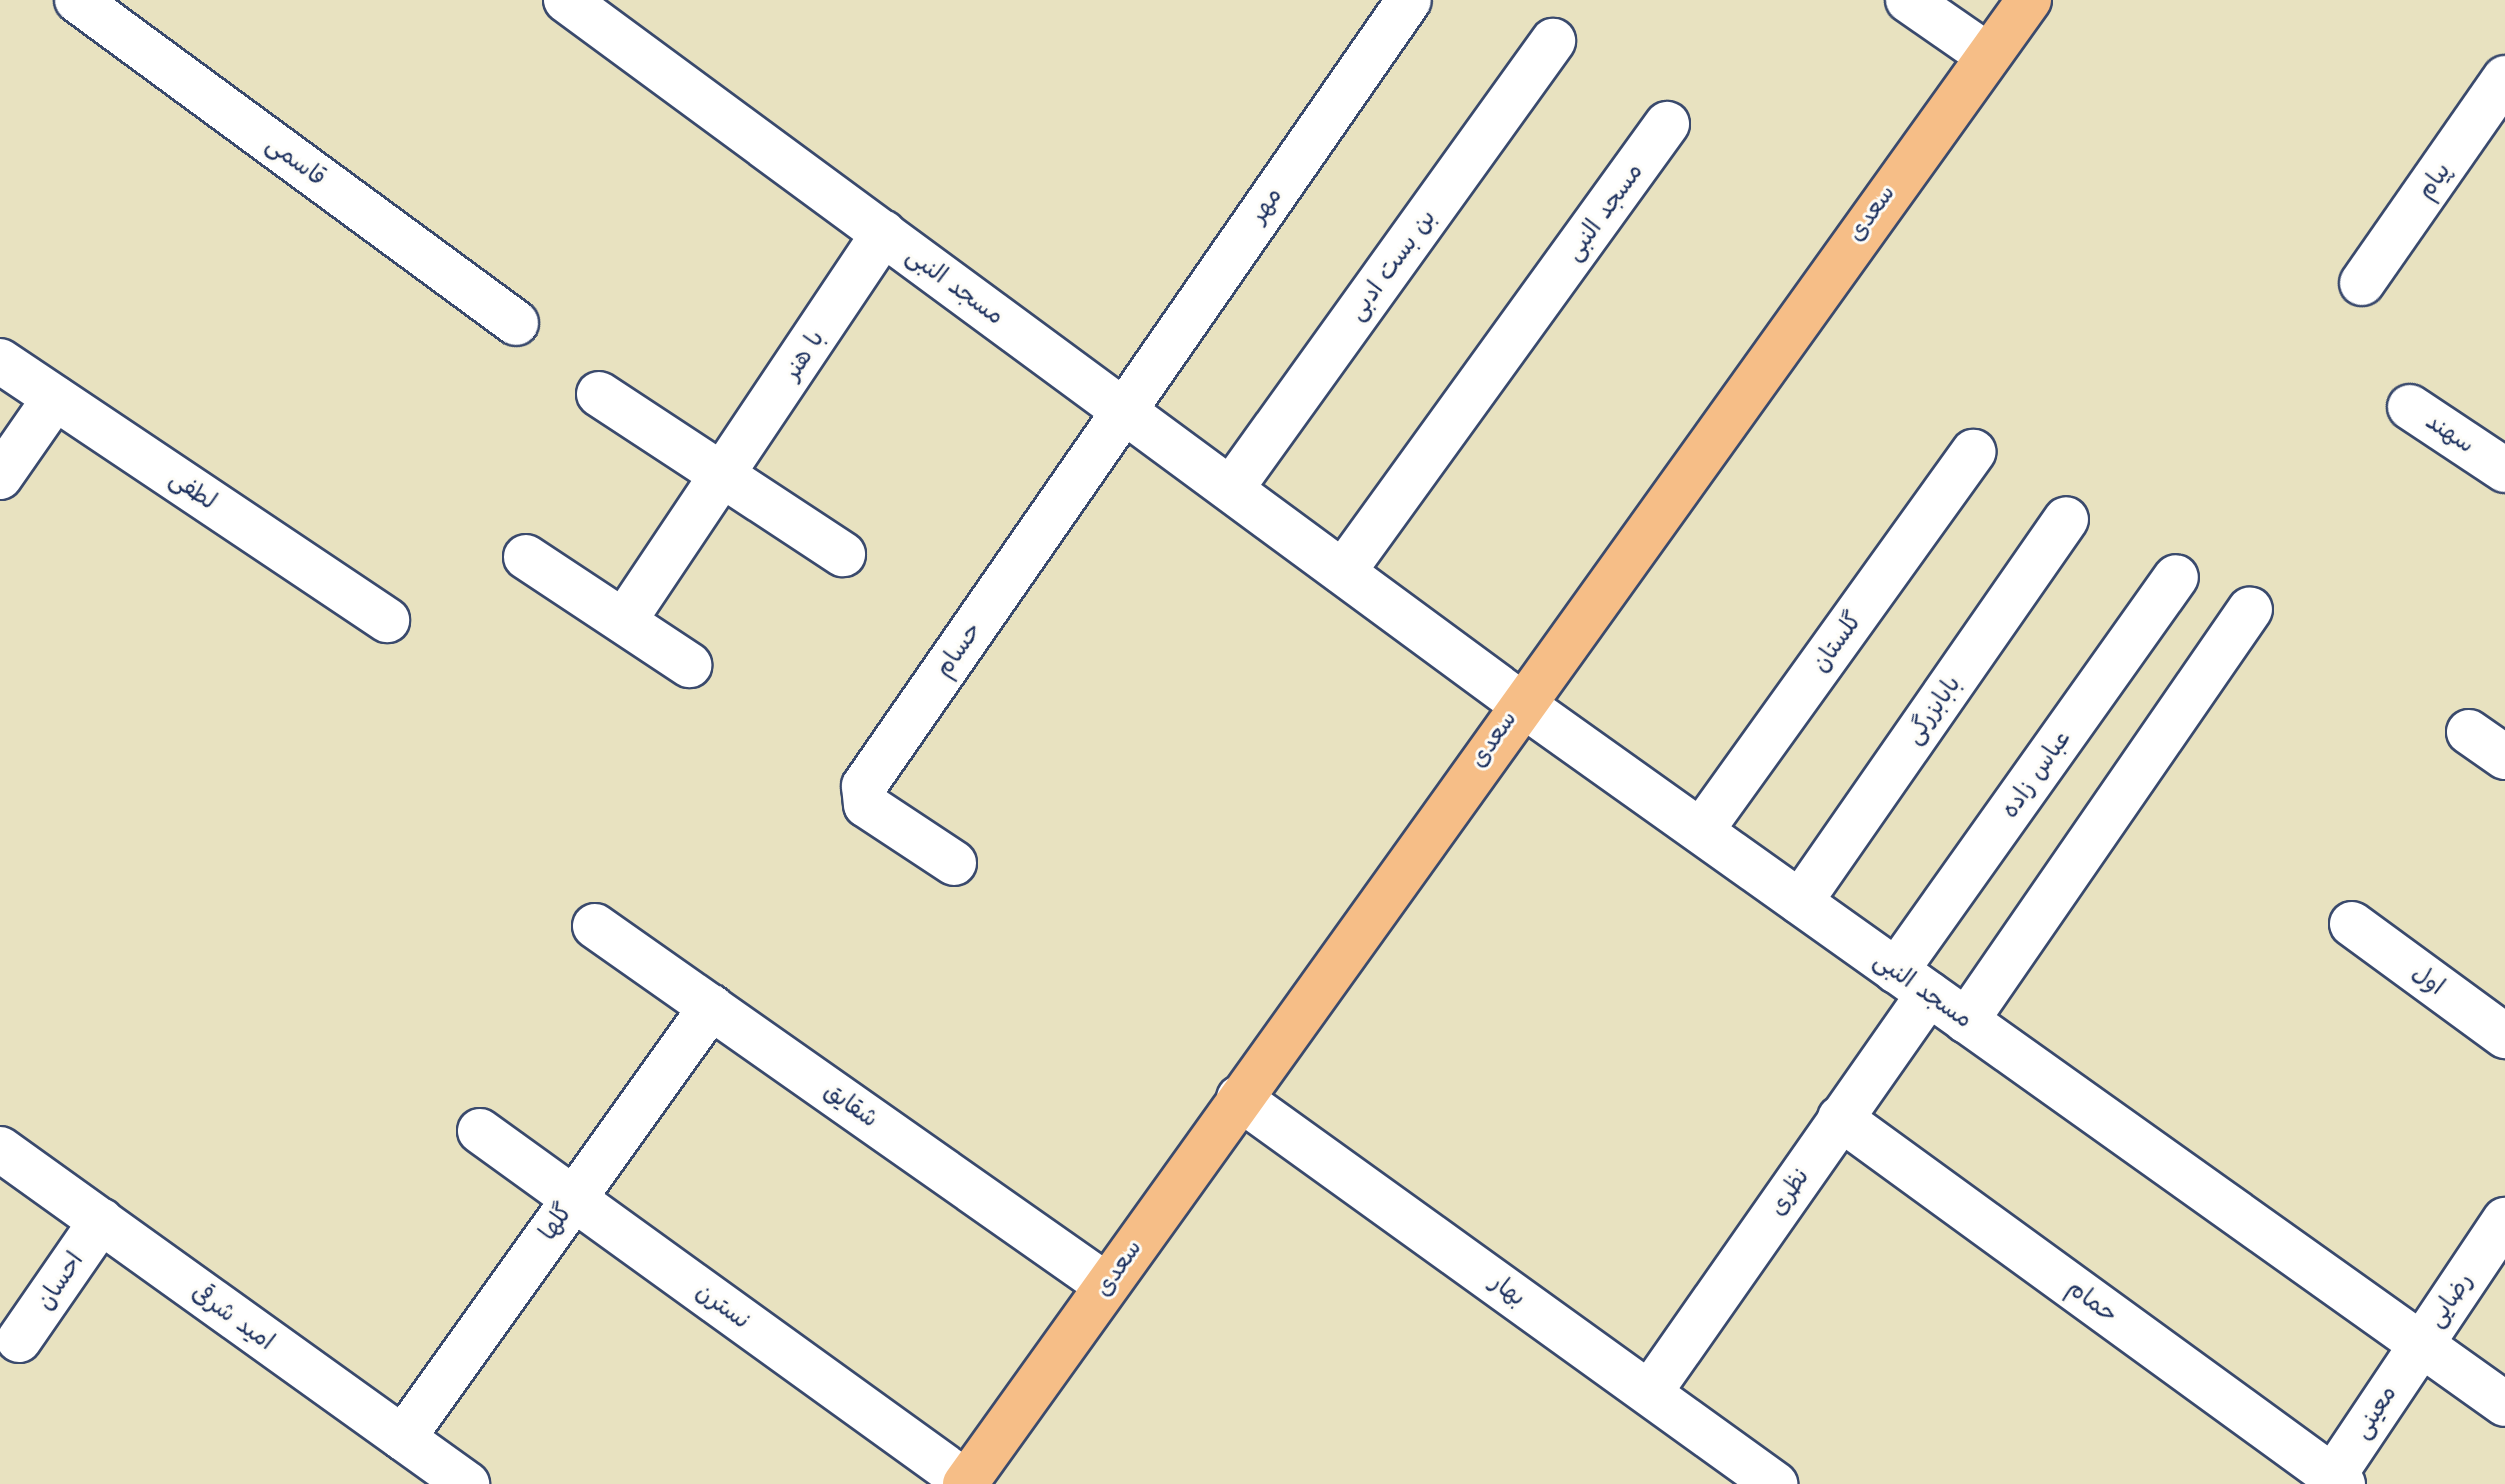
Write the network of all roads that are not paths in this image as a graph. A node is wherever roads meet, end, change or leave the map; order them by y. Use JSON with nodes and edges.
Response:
{"nodes":[{"id":1,"x":77,"y":0,"type":"edge"},
{"id":2,"x":566,"y":0,"type":"edge"},
{"id":3,"x":1409,"y":0,"type":"edge"},
{"id":4,"x":1908,"y":0,"type":"edge"},
{"id":5,"x":2029,"y":0,"type":"edge"},
{"id":6,"x":1553,"y":41,"type":"dead end"},
{"id":7,"x":1986,"y":54,"type":"junction"},
{"id":8,"x":2505,"y":78,"type":"edge"},
{"id":9,"x":1667,"y":124,"type":"dead end"},
{"id":10,"x":884,"y":233,"type":"junction"},
{"id":11,"x":2362,"y":283,"type":"dead end"},
{"id":12,"x":516,"y":323,"type":"dead end"},
{"id":13,"x":0,"y":361,"type":"edge"},
{"id":14,"x":599,"y":394,"type":"dead end"},
{"id":15,"x":55,"y":398,"type":"junction"},
{"id":16,"x":2410,"y":407,"type":"dead end"},
{"id":17,"x":1124,"y":410,"type":"junction"},
{"id":18,"x":1973,"y":452,"type":"dead end"},
{"id":19,"x":2500,"y":455,"type":"edge"},
{"id":20,"x":724,"y":476,"type":"junction"},
{"id":21,"x":0,"y":477,"type":"edge"},
{"id":22,"x":1231,"y":489,"type":"junction"},
{"id":23,"x":2066,"y":519,"type":"dead end"},
{"id":24,"x":843,"y":554,"type":"dead end"},
{"id":25,"x":526,"y":557,"type":"dead end"},
{"id":26,"x":1343,"y":572,"type":"junction"},
{"id":27,"x":2176,"y":577,"type":"dead end"},
{"id":28,"x":2250,"y":610,"type":"dead end"},
{"id":29,"x":387,"y":620,"type":"dead end"},
{"id":30,"x":624,"y":621,"type":"junction"},
{"id":31,"x":689,"y":665,"type":"dead end"},
{"id":32,"x":1519,"y":702,"type":"junction"},
{"id":33,"x":2469,"y":732,"type":"dead end"},
{"id":34,"x":2505,"y":757,"type":"edge"},
{"id":35,"x":1701,"y":831,"type":"junction"},
{"id":36,"x":954,"y":863,"type":"dead end"},
{"id":37,"x":1800,"y":902,"type":"junction"},
{"id":38,"x":2352,"y":924,"type":"dead end"},
{"id":39,"x":595,"y":926,"type":"dead end"},
{"id":40,"x":1913,"y":983,"type":"junction"},
{"id":41,"x":711,"y":1007,"type":"junction"},
{"id":42,"x":1966,"y":1021,"type":"junction"},
{"id":43,"x":2505,"y":1036,"type":"edge"},
{"id":44,"x":1239,"y":1098,"type":"junction"},
{"id":45,"x":1840,"y":1118,"type":"junction"},
{"id":46,"x":480,"y":1131,"type":"dead end"},
{"id":47,"x":0,"y":1149,"type":"edge"},
{"id":48,"x":573,"y":1198,"type":"junction"},
{"id":49,"x":2505,"y":1220,"type":"edge"},
{"id":50,"x":101,"y":1221,"type":"junction"},
{"id":51,"x":1106,"y":1285,"type":"junction"},
{"id":52,"x":19,"y":1340,"type":"dead end"},
{"id":53,"x":2421,"y":1341,"type":"junction"},
{"id":54,"x":1650,"y":1392,"type":"junction"},
{"id":55,"x":2505,"y":1404,"type":"edge"},
{"id":56,"x":403,"y":1438,"type":"junction"},
{"id":57,"x":2335,"y":1482,"type":"edge"},
{"id":58,"x":966,"y":1483,"type":"edge"},
{"id":59,"x":467,"y":1484,"type":"edge"},
{"id":60,"x":1775,"y":1484,"type":"edge"}],
"edges":[{"from":1,"to":12,"type":"street","name":"قاسمی"},
{"from":2,"to":10,"type":"street","name":"مسجد النبی"},
{"from":3,"to":17,"type":"street","name":"مهر"},
{"from":4,"to":7,"type":"street"},
{"from":5,"to":7,"type":"main road","name":"سعدی"},
{"from":6,"to":22,"type":"street","name":"بن بست ادبی"},
{"from":7,"to":32,"type":"main road","name":"سعدی"},
{"from":8,"to":11,"type":"street","name":"پیام"},
{"from":9,"to":26,"type":"street","name":"مسجد النبی"},
{"from":10,"to":17,"type":"street","name":"مسجد النبی"},
{"from":10,"to":20,"type":"street","name":"با هنر"},
{"from":13,"to":15,"type":"street","name":"لطفی"},
{"from":14,"to":20,"type":"street"},
{"from":15,"to":21,"type":"street"},
{"from":15,"to":29,"type":"street","name":"لطفی"},
{"from":16,"to":19,"type":"street","name":"سهند"},
{"from":17,"to":22,"type":"street","name":"مسجد النبی"},
{"from":17,"to":36,"type":"street","name":"حسام"},
{"from":18,"to":35,"type":"street","name":"گلستان"},
{"from":20,"to":24,"type":"street"},
{"from":20,"to":30,"type":"street","name":"با هنر"},
{"from":22,"to":26,"type":"street","name":"مسجد النبی"},
{"from":23,"to":37,"type":"street","name":"بابابزرگی"},
{"from":25,"to":30,"type":"street"},
{"from":26,"to":32,"type":"street","name":"مسجد النبی"},
{"from":27,"to":40,"type":"street","name":"عباس زاده"},
{"from":28,"to":42,"type":"street"},
{"from":30,"to":31,"type":"street"},
{"from":32,"to":35,"type":"street","name":"مسجد النبی"},
{"from":32,"to":44,"type":"main road","name":"سعدی"},
{"from":33,"to":34,"type":"street"},
{"from":35,"to":37,"type":"street","name":"مسجد النبی"},
{"from":37,"to":40,"type":"street","name":"مسجد النبی"},
{"from":38,"to":43,"type":"street","name":"اول"},
{"from":39,"to":41,"type":"street","name":"شقایق"},
{"from":40,"to":42,"type":"street","name":"مسجد النبی"},
{"from":40,"to":45,"type":"street","name":"نظری"},
{"from":41,"to":48,"type":"street","name":"گلها"},
{"from":41,"to":51,"type":"street","name":"شقایق"},
{"from":42,"to":53,"type":"street","name":"مسجد النبی"},
{"from":44,"to":51,"type":"main road","name":"سعدی"},
{"from":44,"to":54,"type":"street","name":"بهار"},
{"from":45,"to":54,"type":"street","name":"نظری"},
{"from":45,"to":57,"type":"street","name":"حمام"},
{"from":46,"to":48,"type":"street","name":"نسترن"},
{"from":47,"to":50,"type":"street","name":"امید شرقی"},
{"from":48,"to":56,"type":"street","name":"گلها"},
{"from":48,"to":58,"type":"street","name":"نسترن"},
{"from":49,"to":53,"type":"street","name":"رضایی"},
{"from":50,"to":52,"type":"street","name":"احسان"},
{"from":50,"to":56,"type":"street","name":"امید شرقی"},
{"from":51,"to":58,"type":"main road","name":"سعدی"},
{"from":53,"to":55,"type":"street","name":"مسجد النبی"},
{"from":53,"to":57,"type":"street","name":"معینی"},
{"from":54,"to":60,"type":"street","name":"بهار"},
{"from":56,"to":59,"type":"street","name":"امید شرقی"}]}
